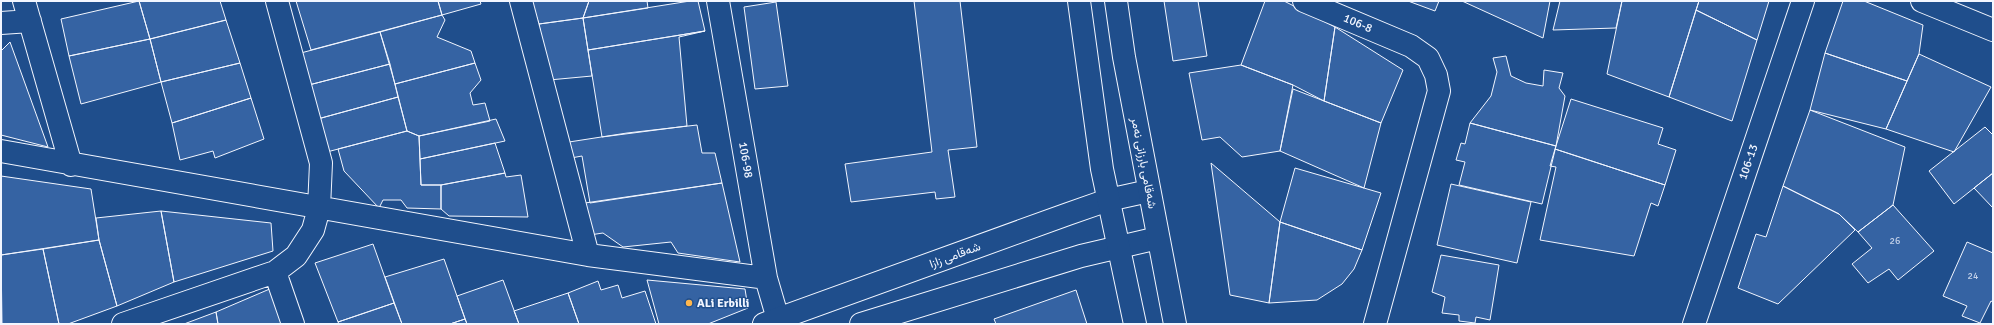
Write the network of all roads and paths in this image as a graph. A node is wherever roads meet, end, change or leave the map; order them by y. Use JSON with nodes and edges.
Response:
{"nodes":[{"id":1,"x":277,"y":1,"type":"edge"},
{"id":2,"x":521,"y":1,"type":"edge"},
{"id":3,"x":718,"y":1,"type":"edge"},
{"id":4,"x":1079,"y":1,"type":"edge"},
{"id":5,"x":1116,"y":1,"type":"edge"},
{"id":6,"x":1304,"y":1,"type":"edge"},
{"id":7,"x":1803,"y":1,"type":"edge"},
{"id":8,"x":1922,"y":1,"type":"edge"},
{"id":9,"x":27,"y":11,"type":"edge"},
{"id":10,"x":1,"y":23,"type":"edge"},
{"id":11,"x":1993,"y":30,"type":"edge"},
{"id":12,"x":1,"y":151,"type":"edge"},
{"id":13,"x":71,"y":165,"type":"junction"},
{"id":14,"x":1149,"y":191,"type":"junction"},
{"id":15,"x":1108,"y":200,"type":"junction"},
{"id":16,"x":319,"y":208,"type":"junction"},
{"id":17,"x":1158,"y":238,"type":"junction"},
{"id":18,"x":1119,"y":247,"type":"junction"},
{"id":19,"x":588,"y":255,"type":"junction"},
{"id":20,"x":274,"y":272,"type":"junction"},
{"id":21,"x":766,"y":278,"type":"junction"},
{"id":22,"x":771,"y":321,"type":"edge"},
{"id":23,"x":870,"y":322,"type":"edge"},
{"id":24,"x":123,"y":324,"type":"edge"},
{"id":25,"x":293,"y":324,"type":"edge"},
{"id":26,"x":1135,"y":324,"type":"edge"},
{"id":27,"x":1175,"y":324,"type":"edge"},
{"id":28,"x":1376,"y":324,"type":"edge"},
{"id":29,"x":1694,"y":324,"type":"edge"}],
"edges":[{"from":1,"to":16,"type":"street"},
{"from":2,"to":19,"type":"street"},
{"from":3,"to":21,"type":"street","name":"106-98"},
{"from":4,"to":15,"type":"street"},
{"from":5,"to":14,"type":"street","name":"شەقامی بارزانی نەمر"},
{"from":6,"to":28,"type":"street","name":"106-8"},
{"from":7,"to":29,"type":"street","name":"106-13"},
{"from":8,"to":11,"type":"street"},
{"from":9,"to":10,"type":"street"},
{"from":9,"to":13,"type":"street"},
{"from":12,"to":13,"type":"street"},
{"from":13,"to":16,"type":"street"},
{"from":14,"to":15,"type":"street","name":"شەقامی زازا"},
{"from":14,"to":17,"type":"street","name":"شەقامی بارزانی نەمر"},
{"from":15,"to":18,"type":"street"},
{"from":15,"to":22,"type":"street","name":"شەقامی زازا"},
{"from":16,"to":19,"type":"street"},
{"from":16,"to":20,"type":"street"},
{"from":17,"to":18,"type":"street"},
{"from":17,"to":27,"type":"street","name":"شەقامی بارزانی نەمر"},
{"from":18,"to":23,"type":"street"},
{"from":18,"to":26,"type":"street"},
{"from":19,"to":21,"type":"street"},
{"from":20,"to":24,"type":"street"},
{"from":20,"to":25,"type":"street"},
{"from":21,"to":22,"type":"street","name":"106-98"}]}
